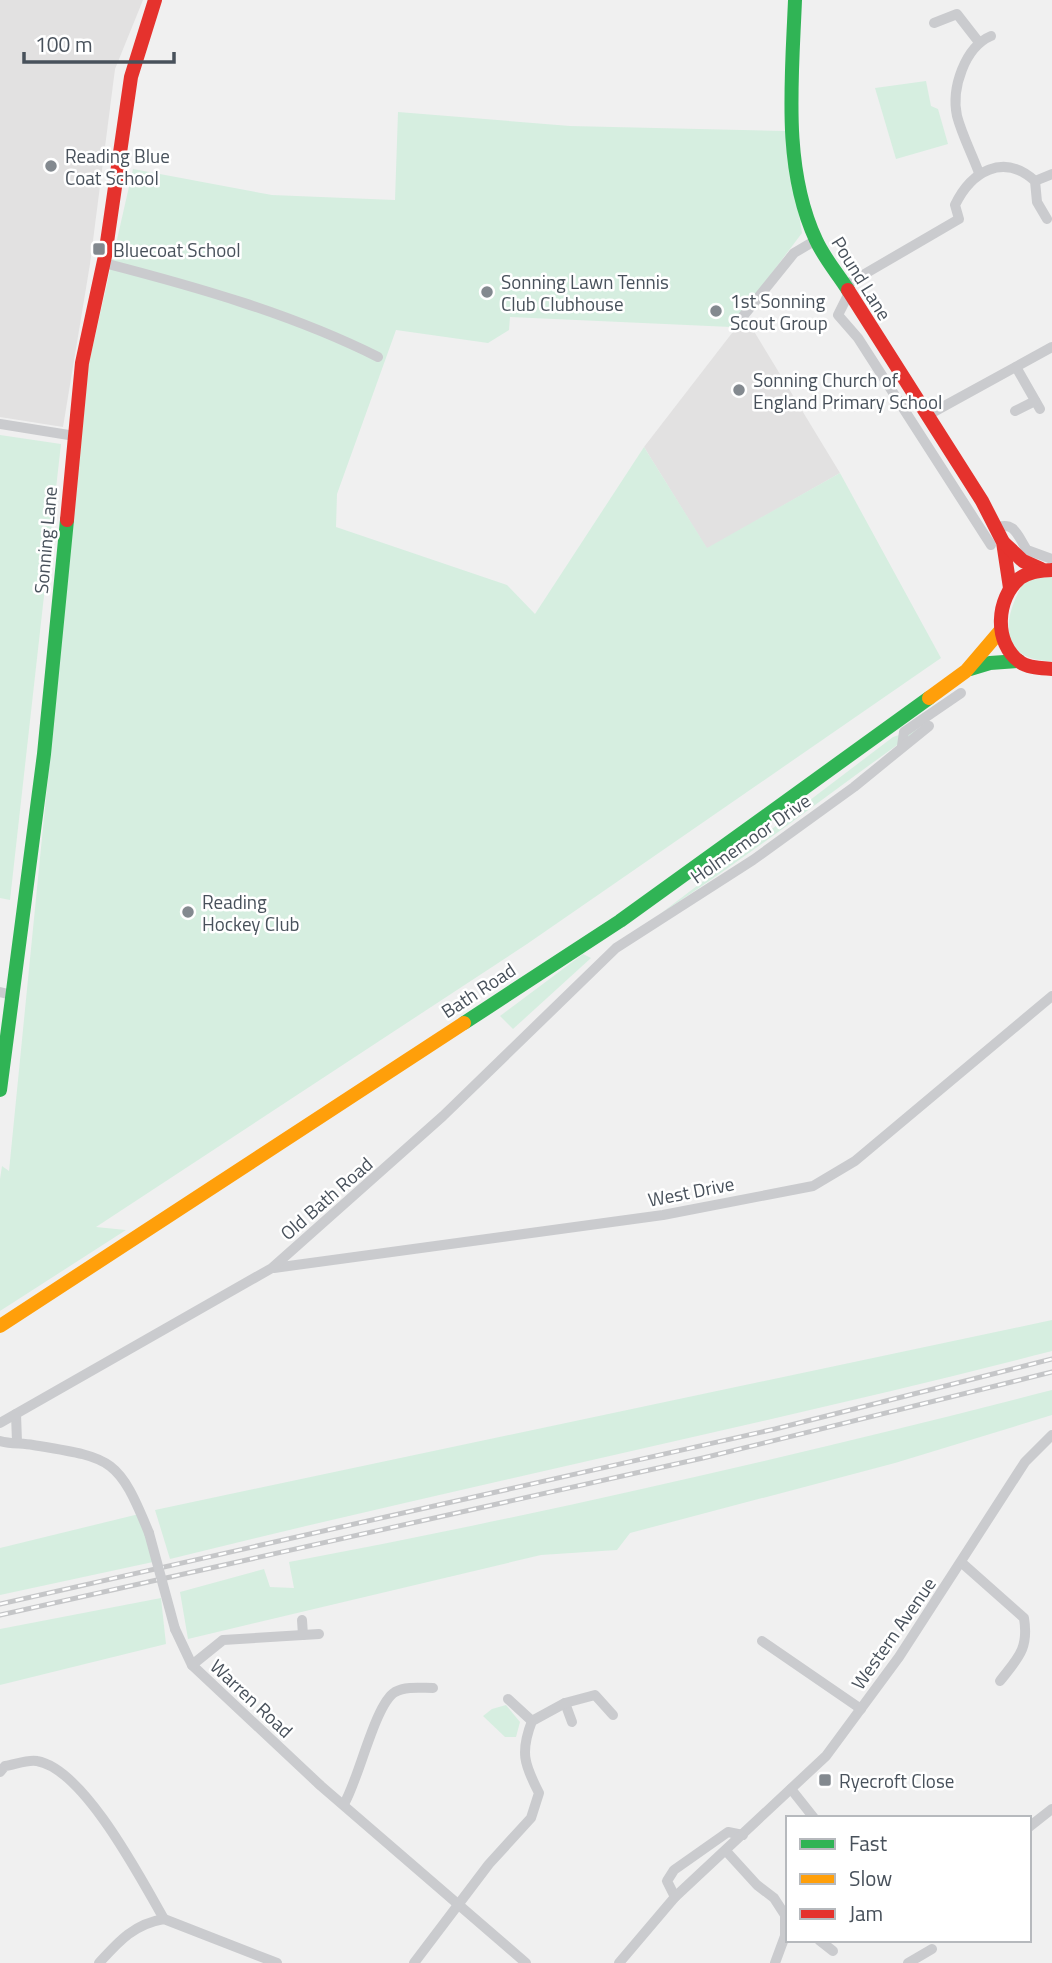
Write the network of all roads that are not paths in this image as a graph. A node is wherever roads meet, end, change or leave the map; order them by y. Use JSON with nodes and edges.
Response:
{"nodes":[{"id":1,"x":155,"y":0,"type":"edge"},
{"id":2,"x":795,"y":0,"type":"edge"},
{"id":3,"x":934,"y":23,"type":"dead end"},
{"id":4,"x":991,"y":36,"type":"dead end"},
{"id":5,"x":978,"y":41,"type":"junction"},
{"id":6,"x":979,"y":173,"type":"junction"},
{"id":7,"x":1052,"y":174,"type":"edge"},
{"id":8,"x":1035,"y":181,"type":"junction"},
{"id":9,"x":1047,"y":219,"type":"dead end"},
{"id":10,"x":816,"y":240,"type":"junction"},
{"id":11,"x":104,"y":263,"type":"junction"},
{"id":12,"x":846,"y":290,"type":"junction"},
{"id":13,"x":740,"y":320,"type":"dead end"},
{"id":14,"x":1052,"y":347,"type":"edge"},
{"id":15,"x":378,"y":357,"type":"dead end"},
{"id":16,"x":1016,"y":367,"type":"junction"},
{"id":17,"x":1015,"y":411,"type":"dead end"},
{"id":18,"x":928,"y":415,"type":"junction"},
{"id":19,"x":0,"y":424,"type":"edge"},
{"id":20,"x":75,"y":436,"type":"junction"},
{"id":21,"x":982,"y":501,"type":"junction"},
{"id":22,"x":967,"y":509,"type":"junction"},
{"id":23,"x":996,"y":528,"type":"junction"},
{"id":24,"x":997,"y":543,"type":"junction"},
{"id":25,"x":1048,"y":566,"type":"edge"},
{"id":26,"x":1010,"y":588,"type":"junction"},
{"id":27,"x":1001,"y":631,"type":"junction"},
{"id":28,"x":1019,"y":662,"type":"junction"},
{"id":29,"x":1052,"y":669,"type":"edge"},
{"id":30,"x":966,"y":671,"type":"junction"},
{"id":31,"x":961,"y":694,"type":"dead end"},
{"id":32,"x":929,"y":726,"type":"dead end"},
{"id":33,"x":902,"y":746,"type":"junction"},
{"id":34,"x":620,"y":920,"type":"junction"},
{"id":35,"x":631,"y":940,"type":"junction"},
{"id":36,"x":6,"y":993,"type":"edge"},
{"id":37,"x":1052,"y":996,"type":"edge"},
{"id":38,"x":0,"y":1090,"type":"edge"},
{"id":39,"x":272,"y":1268,"type":"junction"},
{"id":40,"x":0,"y":1326,"type":"edge"},
{"id":41,"x":16,"y":1414,"type":"junction"},
{"id":42,"x":0,"y":1423,"type":"edge"},
{"id":43,"x":1052,"y":1435,"type":"edge"},
{"id":44,"x":0,"y":1441,"type":"edge"},
{"id":45,"x":17,"y":1442,"type":"junction"},
{"id":46,"x":962,"y":1563,"type":"junction"},
{"id":47,"x":302,"y":1620,"type":"dead end"},
{"id":48,"x":319,"y":1634,"type":"dead end"},
{"id":49,"x":303,"y":1635,"type":"junction"},
{"id":50,"x":762,"y":1641,"type":"dead end"},
{"id":51,"x":192,"y":1665,"type":"junction"},
{"id":52,"x":1000,"y":1681,"type":"dead end"},
{"id":53,"x":433,"y":1688,"type":"dead end"},
{"id":54,"x":508,"y":1699,"type":"dead end"},
{"id":55,"x":565,"y":1703,"type":"junction"},
{"id":56,"x":861,"y":1709,"type":"junction"},
{"id":57,"x":613,"y":1715,"type":"dead end"},
{"id":58,"x":531,"y":1721,"type":"junction"},
{"id":59,"x":572,"y":1722,"type":"dead end"},
{"id":60,"x":0,"y":1772,"type":"edge"},
{"id":61,"x":792,"y":1789,"type":"junction"},
{"id":62,"x":344,"y":1804,"type":"junction"},
{"id":63,"x":1052,"y":1809,"type":"edge"},
{"id":64,"x":812,"y":1816,"type":"edge"},
{"id":65,"x":1031,"y":1825,"type":"edge"},
{"id":66,"x":743,"y":1835,"type":"junction"},
{"id":67,"x":726,"y":1851,"type":"junction"},
{"id":68,"x":675,"y":1897,"type":"junction"},
{"id":69,"x":460,"y":1906,"type":"junction"},
{"id":70,"x":164,"y":1919,"type":"junction"},
{"id":71,"x":786,"y":1924,"type":"edge"},
{"id":72,"x":786,"y":1935,"type":"edge"},
{"id":73,"x":822,"y":1942,"type":"edge"},
{"id":74,"x":932,"y":1949,"type":"dead end"},
{"id":75,"x":834,"y":1951,"type":"dead end"},
{"id":76,"x":777,"y":1962,"type":"edge"},
{"id":77,"x":99,"y":1963,"type":"edge"},
{"id":78,"x":277,"y":1963,"type":"edge"},
{"id":79,"x":414,"y":1963,"type":"edge"},
{"id":80,"x":526,"y":1963,"type":"edge"},
{"id":81,"x":620,"y":1963,"type":"edge"},
{"id":82,"x":908,"y":1963,"type":"edge"}],
"edges":[{"from":1,"to":11,"type":"main road","name":"Sonning Lane"},
{"from":2,"to":10,"type":"main road","name":"Pound Lane"},
{"from":3,"to":5,"type":"street"},
{"from":4,"to":5,"type":"street"},
{"from":5,"to":6,"type":"street"},
{"from":6,"to":8,"type":"street"},
{"from":6,"to":12,"type":"street"},
{"from":7,"to":8,"type":"street"},
{"from":8,"to":9,"type":"street"},
{"from":10,"to":12,"type":"main road","name":"Pound Lane"},
{"from":10,"to":13,"type":"street"},
{"from":11,"to":15,"type":"street"},
{"from":11,"to":20,"type":"main road","name":"Sonning Lane"},
{"from":12,"to":18,"type":"main road","name":"Pound Lane"},
{"from":12,"to":22,"type":"street"},
{"from":14,"to":16,"type":"street"},
{"from":16,"to":17,"type":"street"},
{"from":16,"to":18,"type":"street"},
{"from":18,"to":21,"type":"main road","name":"Pound Lane"},
{"from":19,"to":20,"type":"street"},
{"from":20,"to":36,"type":"main road","name":"Sonning Lane"},
{"from":21,"to":22,"type":"street"},
{"from":21,"to":23,"type":"main road","name":"Pound Lane"},
{"from":22,"to":24,"type":"street"},
{"from":23,"to":24,"type":"main road","name":"Pound Lane"},
{"from":23,"to":25,"type":"street"},
{"from":24,"to":25,"type":"main road","name":"Pound Lane"},
{"from":24,"to":26,"type":"main road","name":"Pound Lane"},
{"from":25,"to":26,"type":"main road"},
{"from":26,"to":27,"type":"main road"},
{"from":27,"to":28,"type":"main road"},
{"from":27,"to":30,"type":"main road","name":"Bath Road"},
{"from":28,"to":29,"type":"main road","name":"Bath Road"},
{"from":28,"to":30,"type":"main road","name":"Bath Road"},
{"from":30,"to":34,"type":"main road","name":"Bath Road"},
{"from":31,"to":33,"type":"street","name":"Holmemoor Drive"},
{"from":32,"to":33,"type":"street","name":"Holmemoor Drive"},
{"from":33,"to":35,"type":"street","name":"Holmemoor Drive"},
{"from":34,"to":35,"type":"street"},
{"from":34,"to":40,"type":"main road","name":"Bath Road"},
{"from":35,"to":39,"type":"street","name":"Old Bath Road"},
{"from":36,"to":38,"type":"main road","name":"Sonning Lane"},
{"from":37,"to":39,"type":"street","name":"West Drive"},
{"from":39,"to":41,"type":"street","name":"Old Bath Road"},
{"from":41,"to":42,"type":"street","name":"Old Bath Road"},
{"from":41,"to":45,"type":"street"},
{"from":43,"to":46,"type":"street","name":"Western Avenue"},
{"from":44,"to":45,"type":"street","name":"Warren Road"},
{"from":45,"to":51,"type":"street","name":"Warren Road","bridge":true},
{"from":46,"to":52,"type":"street"},
{"from":46,"to":56,"type":"street","name":"Western Avenue"},
{"from":47,"to":49,"type":"street"},
{"from":48,"to":49,"type":"street"},
{"from":49,"to":51,"type":"street"},
{"from":50,"to":56,"type":"street"},
{"from":51,"to":62,"type":"street","name":"Warren Road"},
{"from":53,"to":62,"type":"street"},
{"from":54,"to":58,"type":"street"},
{"from":55,"to":57,"type":"street"},
{"from":55,"to":58,"type":"street"},
{"from":55,"to":59,"type":"street"},
{"from":56,"to":61,"type":"street","name":"Western Avenue"},
{"from":58,"to":69,"type":"street"},
{"from":60,"to":70,"type":"street"},
{"from":61,"to":64,"type":"street"},
{"from":61,"to":66,"type":"street","name":"Western Avenue"},
{"from":62,"to":69,"type":"street","name":"Warren Road"},
{"from":63,"to":65,"type":"street"},
{"from":66,"to":67,"type":"street","name":"Western Avenue"},
{"from":66,"to":68,"type":"street","name":"Western Avenue"},
{"from":67,"to":68,"type":"street","name":"Western Avenue"},
{"from":67,"to":71,"type":"street"},
{"from":68,"to":81,"type":"street","name":"Western Avenue"},
{"from":69,"to":79,"type":"street"},
{"from":69,"to":80,"type":"street","name":"Warren Road"},
{"from":70,"to":77,"type":"street"},
{"from":70,"to":78,"type":"street"},
{"from":72,"to":76,"type":"street"},
{"from":73,"to":75,"type":"street"},
{"from":74,"to":82,"type":"street"}]}
